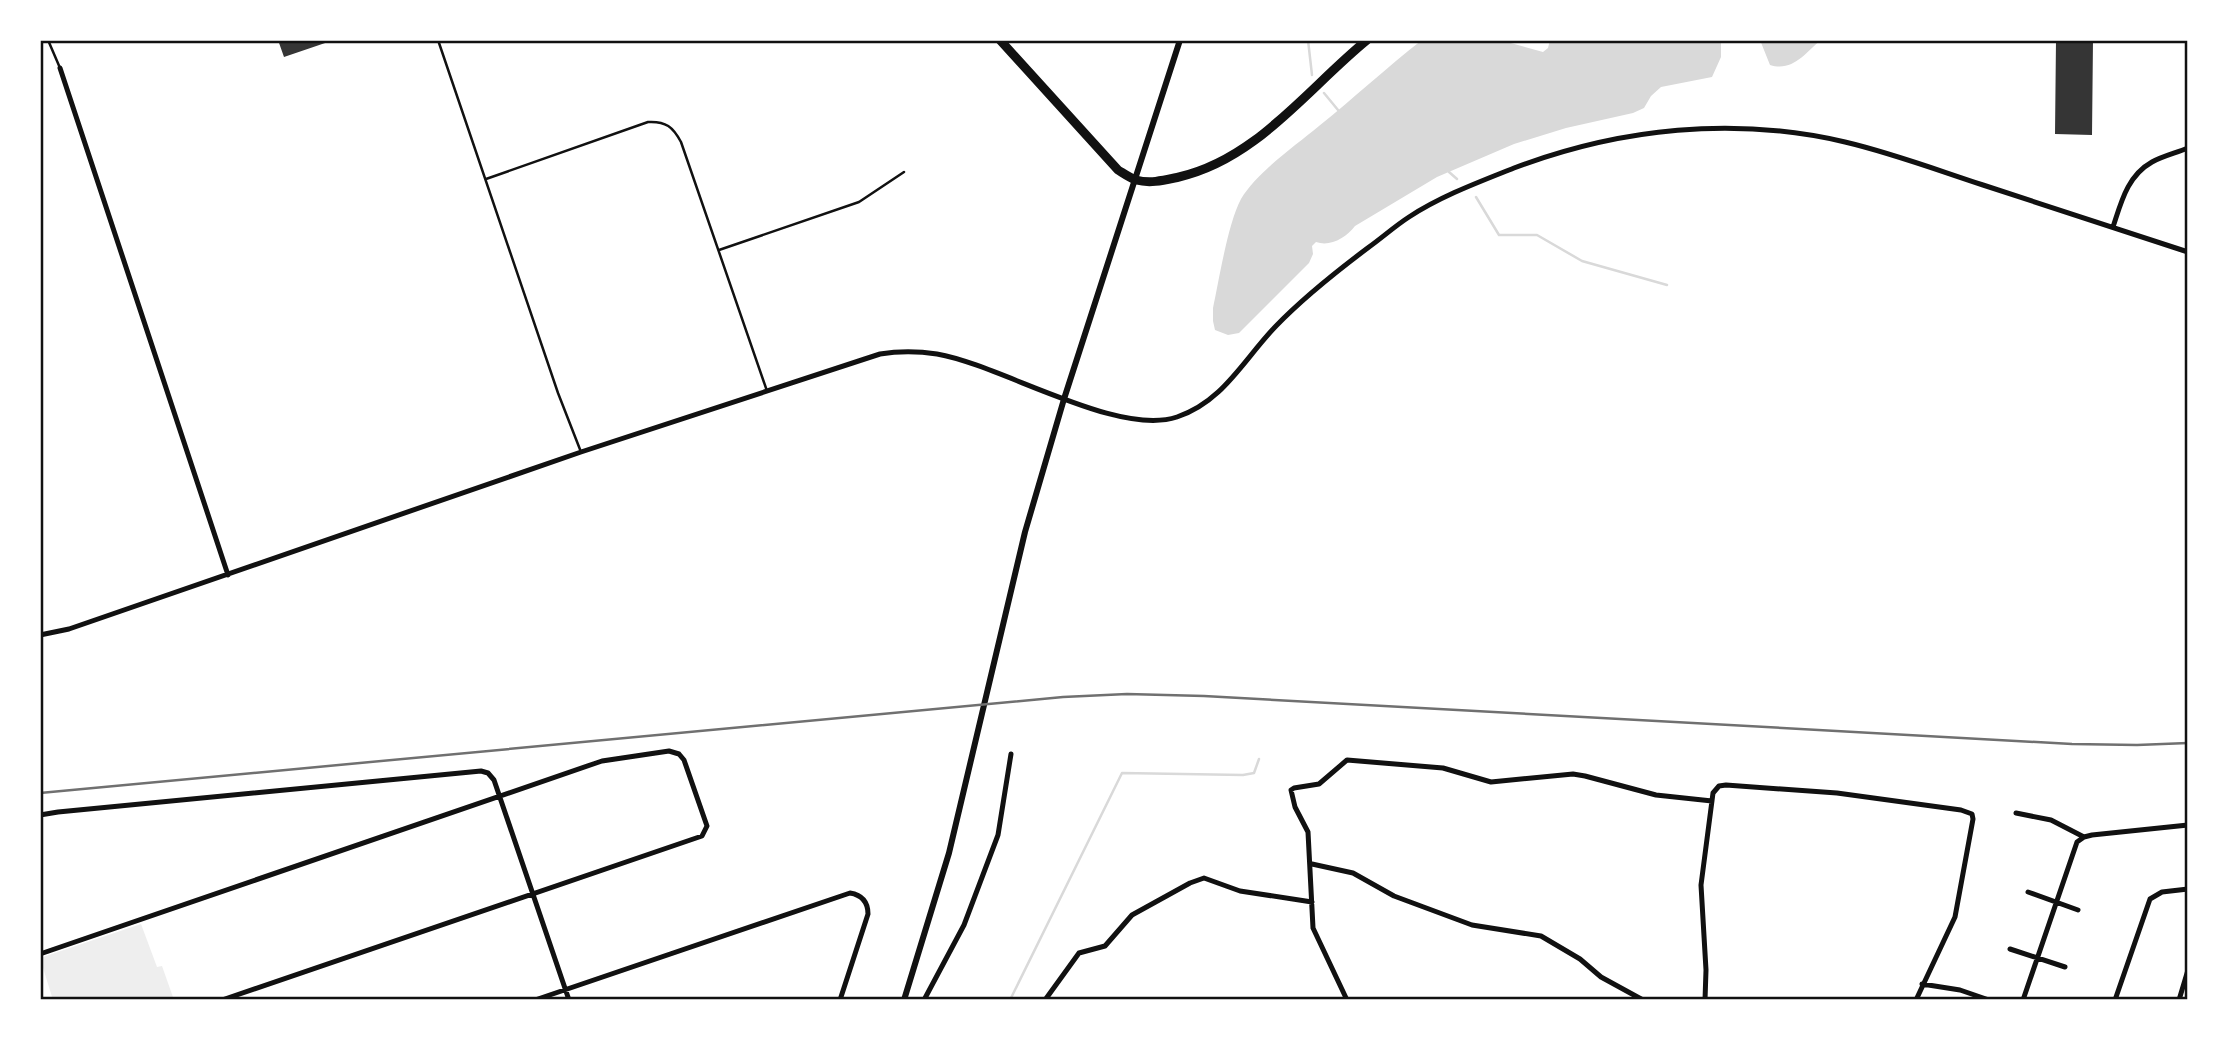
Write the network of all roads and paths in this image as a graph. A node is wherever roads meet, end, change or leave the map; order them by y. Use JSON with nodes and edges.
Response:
{"nodes":[{"id":1,"x":48,"y":40,"type":"edge"},
{"id":2,"x":439,"y":40,"type":"edge"},
{"id":3,"x":1000,"y":40,"type":"edge"},
{"id":4,"x":1180,"y":40,"type":"edge"},
{"id":5,"x":1367,"y":40,"type":"edge"},
{"id":6,"x":60,"y":68,"type":"joint"},
{"id":7,"x":2188,"y":148,"type":"edge"},
{"id":8,"x":904,"y":172,"type":"dead end"},
{"id":9,"x":486,"y":179,"type":"junction"},
{"id":10,"x":1135,"y":180,"type":"junction"},
{"id":11,"x":2113,"y":227,"type":"junction"},
{"id":12,"x":719,"y":250,"type":"junction"},
{"id":13,"x":2188,"y":252,"type":"edge"},
{"id":14,"x":767,"y":391,"type":"junction"},
{"id":15,"x":1064,"y":398,"type":"junction"},
{"id":16,"x":581,"y":452,"type":"junction"},
{"id":17,"x":228,"y":575,"type":"junction"},
{"id":18,"x":40,"y":635,"type":"edge"},
{"id":19,"x":1011,"y":754,"type":"dead end"},
{"id":20,"x":499,"y":796,"type":"junction"},
{"id":21,"x":1712,"y":801,"type":"junction"},
{"id":22,"x":2016,"y":813,"type":"dead end"},
{"id":23,"x":40,"y":815,"type":"edge"},
{"id":24,"x":2188,"y":825,"type":"edge"},
{"id":25,"x":2084,"y":836,"type":"junction"},
{"id":26,"x":1312,"y":864,"type":"junction"},
{"id":27,"x":2188,"y":889,"type":"edge"},
{"id":28,"x":2028,"y":892,"type":"dead end"},
{"id":29,"x":533,"y":894,"type":"junction"},
{"id":30,"x":1312,"y":902,"type":"junction"},
{"id":31,"x":2056,"y":902,"type":"junction"},
{"id":32,"x":2078,"y":909,"type":"dead end"},
{"id":33,"x":2010,"y":949,"type":"dead end"},
{"id":34,"x":40,"y":954,"type":"edge"},
{"id":35,"x":2037,"y":959,"type":"junction"},
{"id":36,"x":2065,"y":967,"type":"dead end"},
{"id":37,"x":2188,"y":970,"type":"edge"},
{"id":38,"x":1923,"y":984,"type":"junction"},
{"id":39,"x":565,"y":989,"type":"junction"},
{"id":40,"x":222,"y":1000,"type":"edge"},
{"id":41,"x":535,"y":1000,"type":"edge"},
{"id":42,"x":569,"y":1000,"type":"edge"},
{"id":43,"x":840,"y":1000,"type":"edge"},
{"id":44,"x":904,"y":1000,"type":"edge"},
{"id":45,"x":924,"y":1000,"type":"edge"},
{"id":46,"x":1045,"y":1000,"type":"edge"},
{"id":47,"x":1347,"y":1000,"type":"edge"},
{"id":48,"x":1643,"y":1000,"type":"edge"},
{"id":49,"x":1705,"y":1000,"type":"edge"},
{"id":50,"x":1916,"y":1000,"type":"edge"},
{"id":51,"x":1989,"y":1000,"type":"edge"},
{"id":52,"x":2024,"y":1000,"type":"edge"},
{"id":53,"x":2115,"y":1000,"type":"edge"},
{"id":54,"x":2179,"y":1000,"type":"edge"}],
"edges":[{"from":1,"to":6,"type":"lane"},
{"from":2,"to":9,"type":"lane"},
{"from":3,"to":10,"type":"highway"},
{"from":4,"to":10,"type":"street"},
{"from":5,"to":10,"type":"highway"},
{"from":6,"to":17,"type":"street"},
{"from":7,"to":11,"type":"street"},
{"from":8,"to":12,"type":"lane"},
{"from":9,"to":12,"type":"lane"},
{"from":9,"to":16,"type":"lane"},
{"from":10,"to":15,"type":"street"},
{"from":11,"to":13,"type":"street"},
{"from":11,"to":15,"type":"street"},
{"from":12,"to":14,"type":"lane"},
{"from":14,"to":15,"type":"street"},
{"from":14,"to":16,"type":"street"},
{"from":15,"to":44,"type":"street"},
{"from":16,"to":17,"type":"street"},
{"from":17,"to":18,"type":"street"},
{"from":19,"to":45,"type":"street"},
{"from":20,"to":23,"type":"street"},
{"from":20,"to":29,"type":"street"},
{"from":20,"to":29,"type":"street"},
{"from":20,"to":34,"type":"street"},
{"from":21,"to":26,"type":"street"},
{"from":21,"to":38,"type":"street"},
{"from":21,"to":49,"type":"street"},
{"from":22,"to":25,"type":"street"},
{"from":24,"to":25,"type":"street"},
{"from":25,"to":31,"type":"street"},
{"from":26,"to":30,"type":"street"},
{"from":26,"to":48,"type":"street"},
{"from":27,"to":53,"type":"street"},
{"from":28,"to":31,"type":"street"},
{"from":29,"to":39,"type":"street"},
{"from":29,"to":40,"type":"street"},
{"from":30,"to":46,"type":"street"},
{"from":30,"to":47,"type":"street"},
{"from":31,"to":32,"type":"street"},
{"from":31,"to":35,"type":"street"},
{"from":33,"to":35,"type":"street"},
{"from":35,"to":36,"type":"street"},
{"from":35,"to":52,"type":"street"},
{"from":37,"to":54,"type":"street"},
{"from":38,"to":50,"type":"street"},
{"from":38,"to":51,"type":"street"},
{"from":39,"to":41,"type":"street"},
{"from":39,"to":42,"type":"street"},
{"from":39,"to":43,"type":"street"}]}
